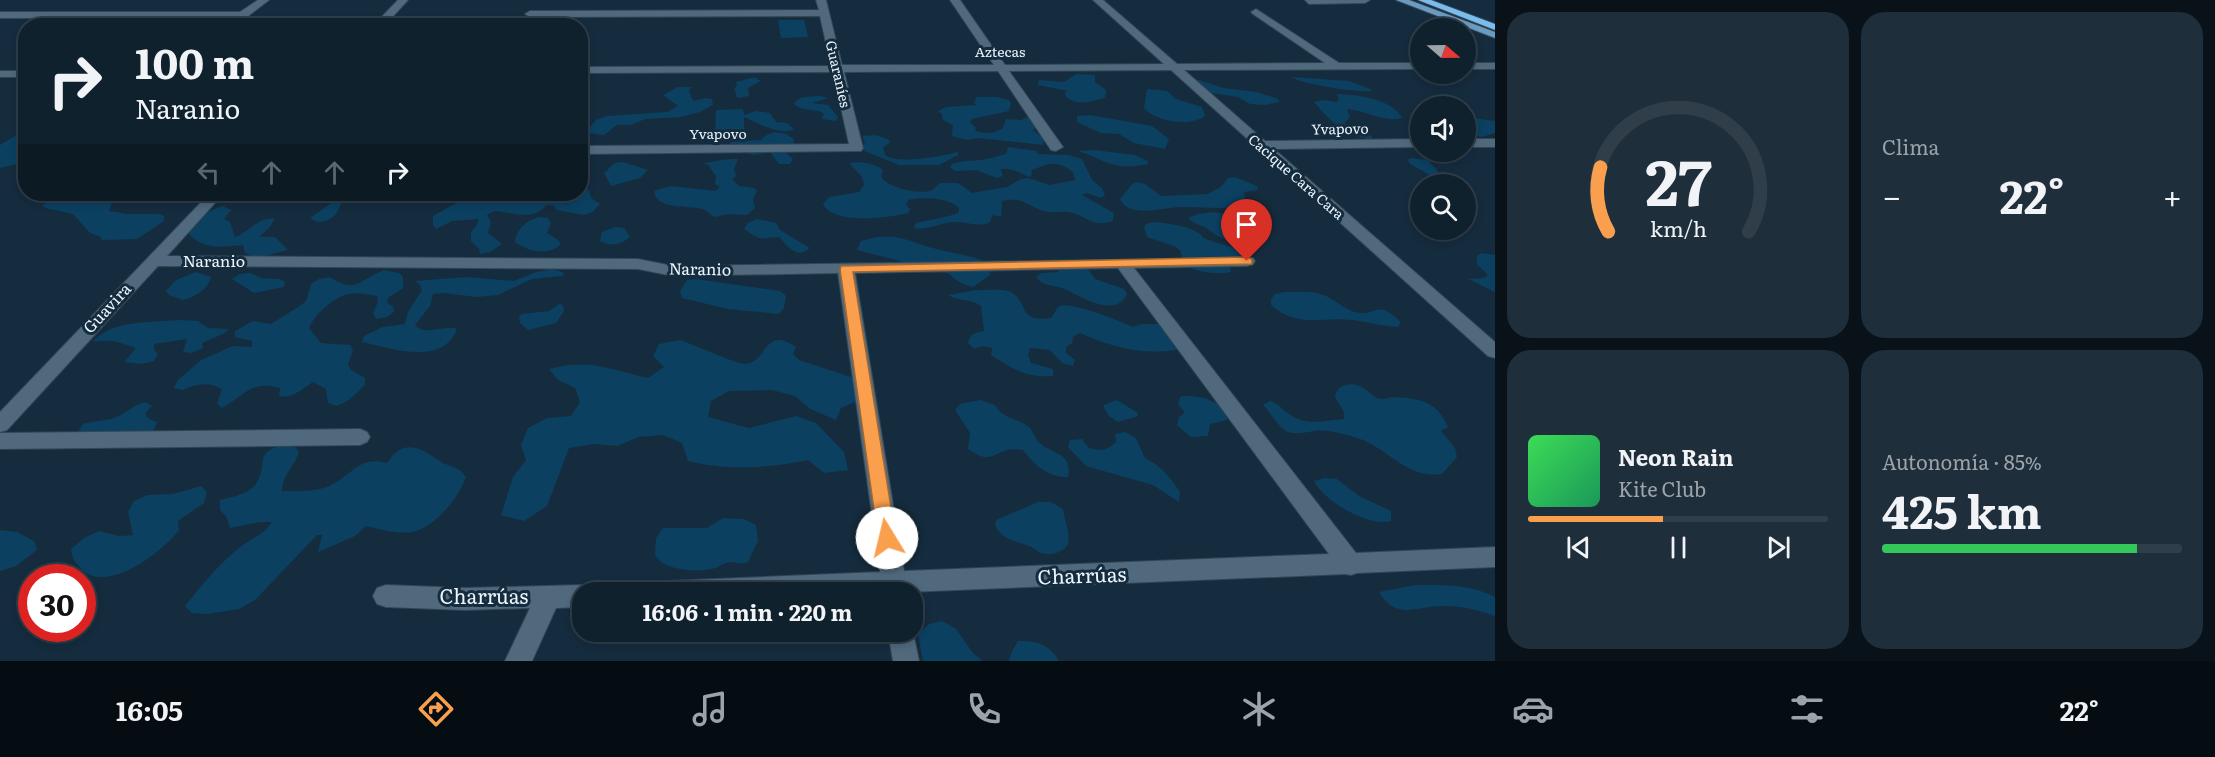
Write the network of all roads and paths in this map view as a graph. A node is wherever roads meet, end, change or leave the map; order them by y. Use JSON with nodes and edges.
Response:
{"nodes":[{"id":1,"x":264,"y":0,"type":"edge"},
{"id":2,"x":403,"y":0,"type":"edge"},
{"id":3,"x":539,"y":0,"type":"edge"},
{"id":4,"x":821,"y":0,"type":"edge"},
{"id":5,"x":955,"y":0,"type":"edge"},
{"id":6,"x":1098,"y":0,"type":"edge"},
{"id":7,"x":1365,"y":0,"type":"edge"},
{"id":8,"x":1401,"y":0,"type":"edge"},
{"id":9,"x":1410,"y":0,"type":"edge"},
{"id":10,"x":1423,"y":0,"type":"edge"},
{"id":11,"x":1450,"y":0,"type":"edge"},
{"id":12,"x":1309,"y":1,"type":"edge"},
{"id":13,"x":1256,"y":12,"type":"dead end"},
{"id":14,"x":824,"y":13,"type":"junction"},
{"id":15,"x":530,"y":14,"type":"junction"},
{"id":16,"x":0,"y":15,"type":"edge"},
{"id":17,"x":244,"y":15,"type":"junction"},
{"id":18,"x":1495,"y":16,"type":"edge"},
{"id":19,"x":240,"y":18,"type":"edge"},
{"id":20,"x":386,"y":18,"type":"edge"},
{"id":21,"x":528,"y":18,"type":"edge"},
{"id":22,"x":1450,"y":18,"type":"edge"},
{"id":23,"x":1453,"y":18,"type":"edge"},
{"id":24,"x":1495,"y":27,"type":"edge"},
{"id":25,"x":1476,"y":28,"type":"edge"},
{"id":26,"x":1495,"y":35,"type":"edge"},
{"id":27,"x":1336,"y":66,"type":"junction"},
{"id":28,"x":1410,"y":66,"type":"edge"},
{"id":29,"x":1476,"y":66,"type":"edge"},
{"id":30,"x":1495,"y":66,"type":"edge"},
{"id":31,"x":1002,"y":67,"type":"junction"},
{"id":32,"x":1173,"y":68,"type":"junction"},
{"id":33,"x":837,"y":69,"type":"junction"},
{"id":34,"x":588,"y":70,"type":"edge"},
{"id":35,"x":0,"y":74,"type":"edge"},
{"id":36,"x":18,"y":74,"type":"edge"},
{"id":37,"x":1410,"y":143,"type":"edge"},
{"id":38,"x":1476,"y":143,"type":"edge"},
{"id":39,"x":1495,"y":143,"type":"edge"},
{"id":40,"x":1260,"y":145,"type":"junction"},
{"id":41,"x":1056,"y":147,"type":"dead end"},
{"id":42,"x":856,"y":148,"type":"joint"},
{"id":43,"x":588,"y":150,"type":"edge"},
{"id":44,"x":209,"y":201,"type":"edge"},
{"id":45,"x":152,"y":261,"type":"junction"},
{"id":46,"x":1247,"y":261,"type":"dead end"},
{"id":47,"x":1123,"y":264,"type":"junction"},
{"id":48,"x":846,"y":269,"type":"junction"},
{"id":49,"x":1495,"y":352,"type":"edge"},
{"id":50,"x":0,"y":425,"type":"edge"},
{"id":51,"x":360,"y":437,"type":"dead end"},
{"id":52,"x":0,"y":441,"type":"edge"},
{"id":53,"x":1495,"y":557,"type":"edge"},
{"id":54,"x":1351,"y":565,"type":"junction"},
{"id":55,"x":893,"y":582,"type":"edge"},
{"id":56,"x":923,"y":587,"type":"edge"},
{"id":57,"x":386,"y":596,"type":"dead end"},
{"id":58,"x":572,"y":596,"type":"edge"},
{"id":59,"x":548,"y":597,"type":"junction"},
{"id":60,"x":903,"y":642,"type":"edge"},
{"id":61,"x":518,"y":661,"type":"edge"},
{"id":62,"x":906,"y":661,"type":"edge"}],
"edges":[{"from":1,"to":17,"type":"street"},
{"from":2,"to":20,"type":"street"},
{"from":3,"to":15,"type":"street"},
{"from":4,"to":14,"type":"street","name":"Guaraníes"},
{"from":5,"to":31,"type":"street"},
{"from":6,"to":32,"type":"street","name":"Cacique Cara Cara"},
{"from":7,"to":12,"type":"street"},
{"from":8,"to":22,"type":"main road"},
{"from":9,"to":23,"type":"main road"},
{"from":10,"to":24,"type":"highway"},
{"from":11,"to":18,"type":"highway"},
{"from":13,"to":27,"type":"street"},
{"from":14,"to":15,"type":"street"},
{"from":14,"to":33,"type":"street","name":"Guaraníes"},
{"from":15,"to":21,"type":"street"},
{"from":16,"to":17,"type":"street"},
{"from":17,"to":19,"type":"street"},
{"from":25,"to":26,"type":"main road"},
{"from":27,"to":28,"type":"street","name":"Aztecas"},
{"from":27,"to":32,"type":"street","name":"Aztecas"},
{"from":29,"to":30,"type":"street"},
{"from":31,"to":32,"type":"street","name":"Aztecas"},
{"from":31,"to":33,"type":"street","name":"Aztecas"},
{"from":31,"to":41,"type":"street"},
{"from":32,"to":40,"type":"street","name":"Cacique Cara Cara"},
{"from":33,"to":34,"type":"street","name":"Aztecas"},
{"from":33,"to":42,"type":"street","name":"Guaraníes"},
{"from":35,"to":36,"type":"street"},
{"from":37,"to":40,"type":"street","name":"Yvapovo"},
{"from":38,"to":39,"type":"street"},
{"from":40,"to":49,"type":"street","name":"Cacique Cara Cara"},
{"from":42,"to":43,"type":"street","name":"Yvapovo"},
{"from":44,"to":45,"type":"street","name":"Guavira"},
{"from":45,"to":48,"type":"street","name":"Naranio"},
{"from":45,"to":50,"type":"street","name":"Guavira"},
{"from":46,"to":47,"type":"street","name":"Naranio"},
{"from":47,"to":48,"type":"street","name":"Naranio"},
{"from":47,"to":54,"type":"street"},
{"from":48,"to":55,"type":"street"},
{"from":51,"to":52,"type":"street"},
{"from":53,"to":54,"type":"street","name":"Charrúas"},
{"from":54,"to":56,"type":"street","name":"Charrúas"},
{"from":57,"to":59,"type":"street","name":"Charrúas"},
{"from":58,"to":59,"type":"street","name":"Charrúas"},
{"from":59,"to":61,"type":"street"},
{"from":60,"to":62,"type":"street"}]}
